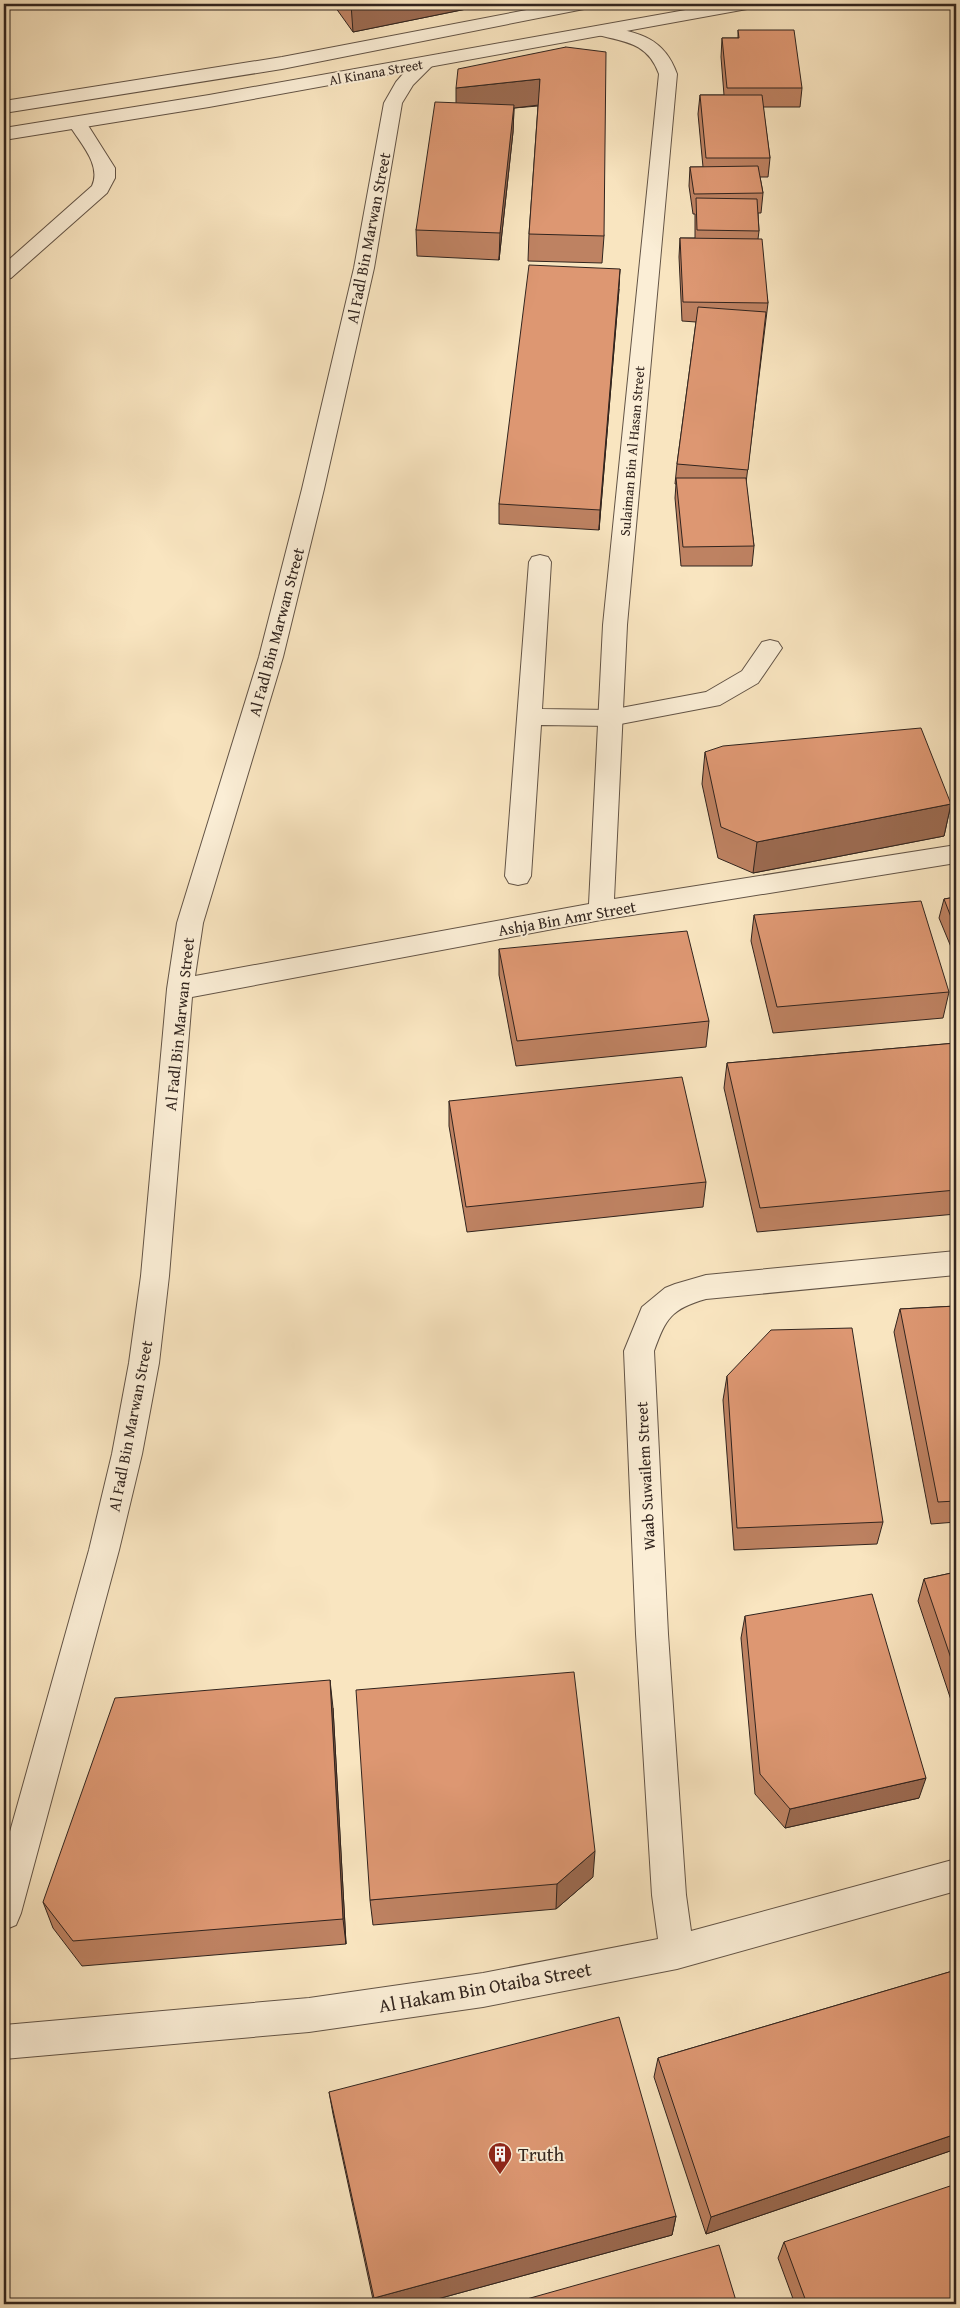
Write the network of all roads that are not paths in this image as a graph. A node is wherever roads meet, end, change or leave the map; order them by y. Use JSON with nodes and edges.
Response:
{"nodes":[{"id":1,"x":584,"y":4,"type":"edge"},
{"id":2,"x":747,"y":4,"type":"edge"},
{"id":3,"x":604,"y":31,"type":"junction"},
{"id":4,"x":424,"y":64,"type":"junction"},
{"id":5,"x":4,"y":107,"type":"edge"},
{"id":6,"x":78,"y":123,"type":"junction"},
{"id":7,"x":13,"y":133,"type":"edge"},
{"id":8,"x":4,"y":141,"type":"edge"},
{"id":9,"x":4,"y":274,"type":"edge"},
{"id":10,"x":540,"y":562,"type":"dead end"},
{"id":11,"x":770,"y":648,"type":"dead end"},
{"id":12,"x":528,"y":717,"type":"junction"},
{"id":13,"x":610,"y":718,"type":"junction"},
{"id":14,"x":956,"y":854,"type":"edge"},
{"id":15,"x":518,"y":876,"type":"dead end"},
{"id":16,"x":601,"y":911,"type":"junction"},
{"id":17,"x":180,"y":989,"type":"junction"},
{"id":18,"x":956,"y":1263,"type":"edge"},
{"id":19,"x":956,"y":1875,"type":"edge"},
{"id":20,"x":4,"y":1913,"type":"edge"},
{"id":21,"x":678,"y":1952,"type":"junction"},
{"id":22,"x":4,"y":2042,"type":"edge"}],
"edges":[{"from":1,"to":5,"type":"street","name":"Al Kinana Street"},
{"from":2,"to":3,"type":"street","name":"Al Kinana Street"},
{"from":3,"to":4,"type":"street","name":"Al Kinana Street"},
{"from":3,"to":13,"type":"street","name":"Sulaiman Bin Al Hasan Street"},
{"from":4,"to":6,"type":"street","name":"Al Kinana Street"},
{"from":4,"to":17,"type":"street","name":"Al Fadl Bin Marwan Street"},
{"from":6,"to":7,"type":"street","name":"Al Kinana Street"},
{"from":6,"to":9,"type":"street"},
{"from":7,"to":8,"type":"street","name":"Al Kinana Street"},
{"from":10,"to":12,"type":"street"},
{"from":11,"to":13,"type":"street"},
{"from":12,"to":13,"type":"street"},
{"from":12,"to":15,"type":"street"},
{"from":13,"to":16,"type":"street","name":"Sulaiman Bin Al Hasan Street"},
{"from":14,"to":16,"type":"street","name":"Ashja Bin Amr Street"},
{"from":16,"to":17,"type":"street","name":"Ashja Bin Amr Street"},
{"from":17,"to":20,"type":"street","name":"Al Fadl Bin Marwan Street"},
{"from":18,"to":21,"type":"street","name":"Waab Suwailem Street"},
{"from":19,"to":21,"type":"street","name":"Al Hakam Bin Otaiba Street"},
{"from":21,"to":22,"type":"street","name":"Al Hakam Bin Otaiba Street"}]}
